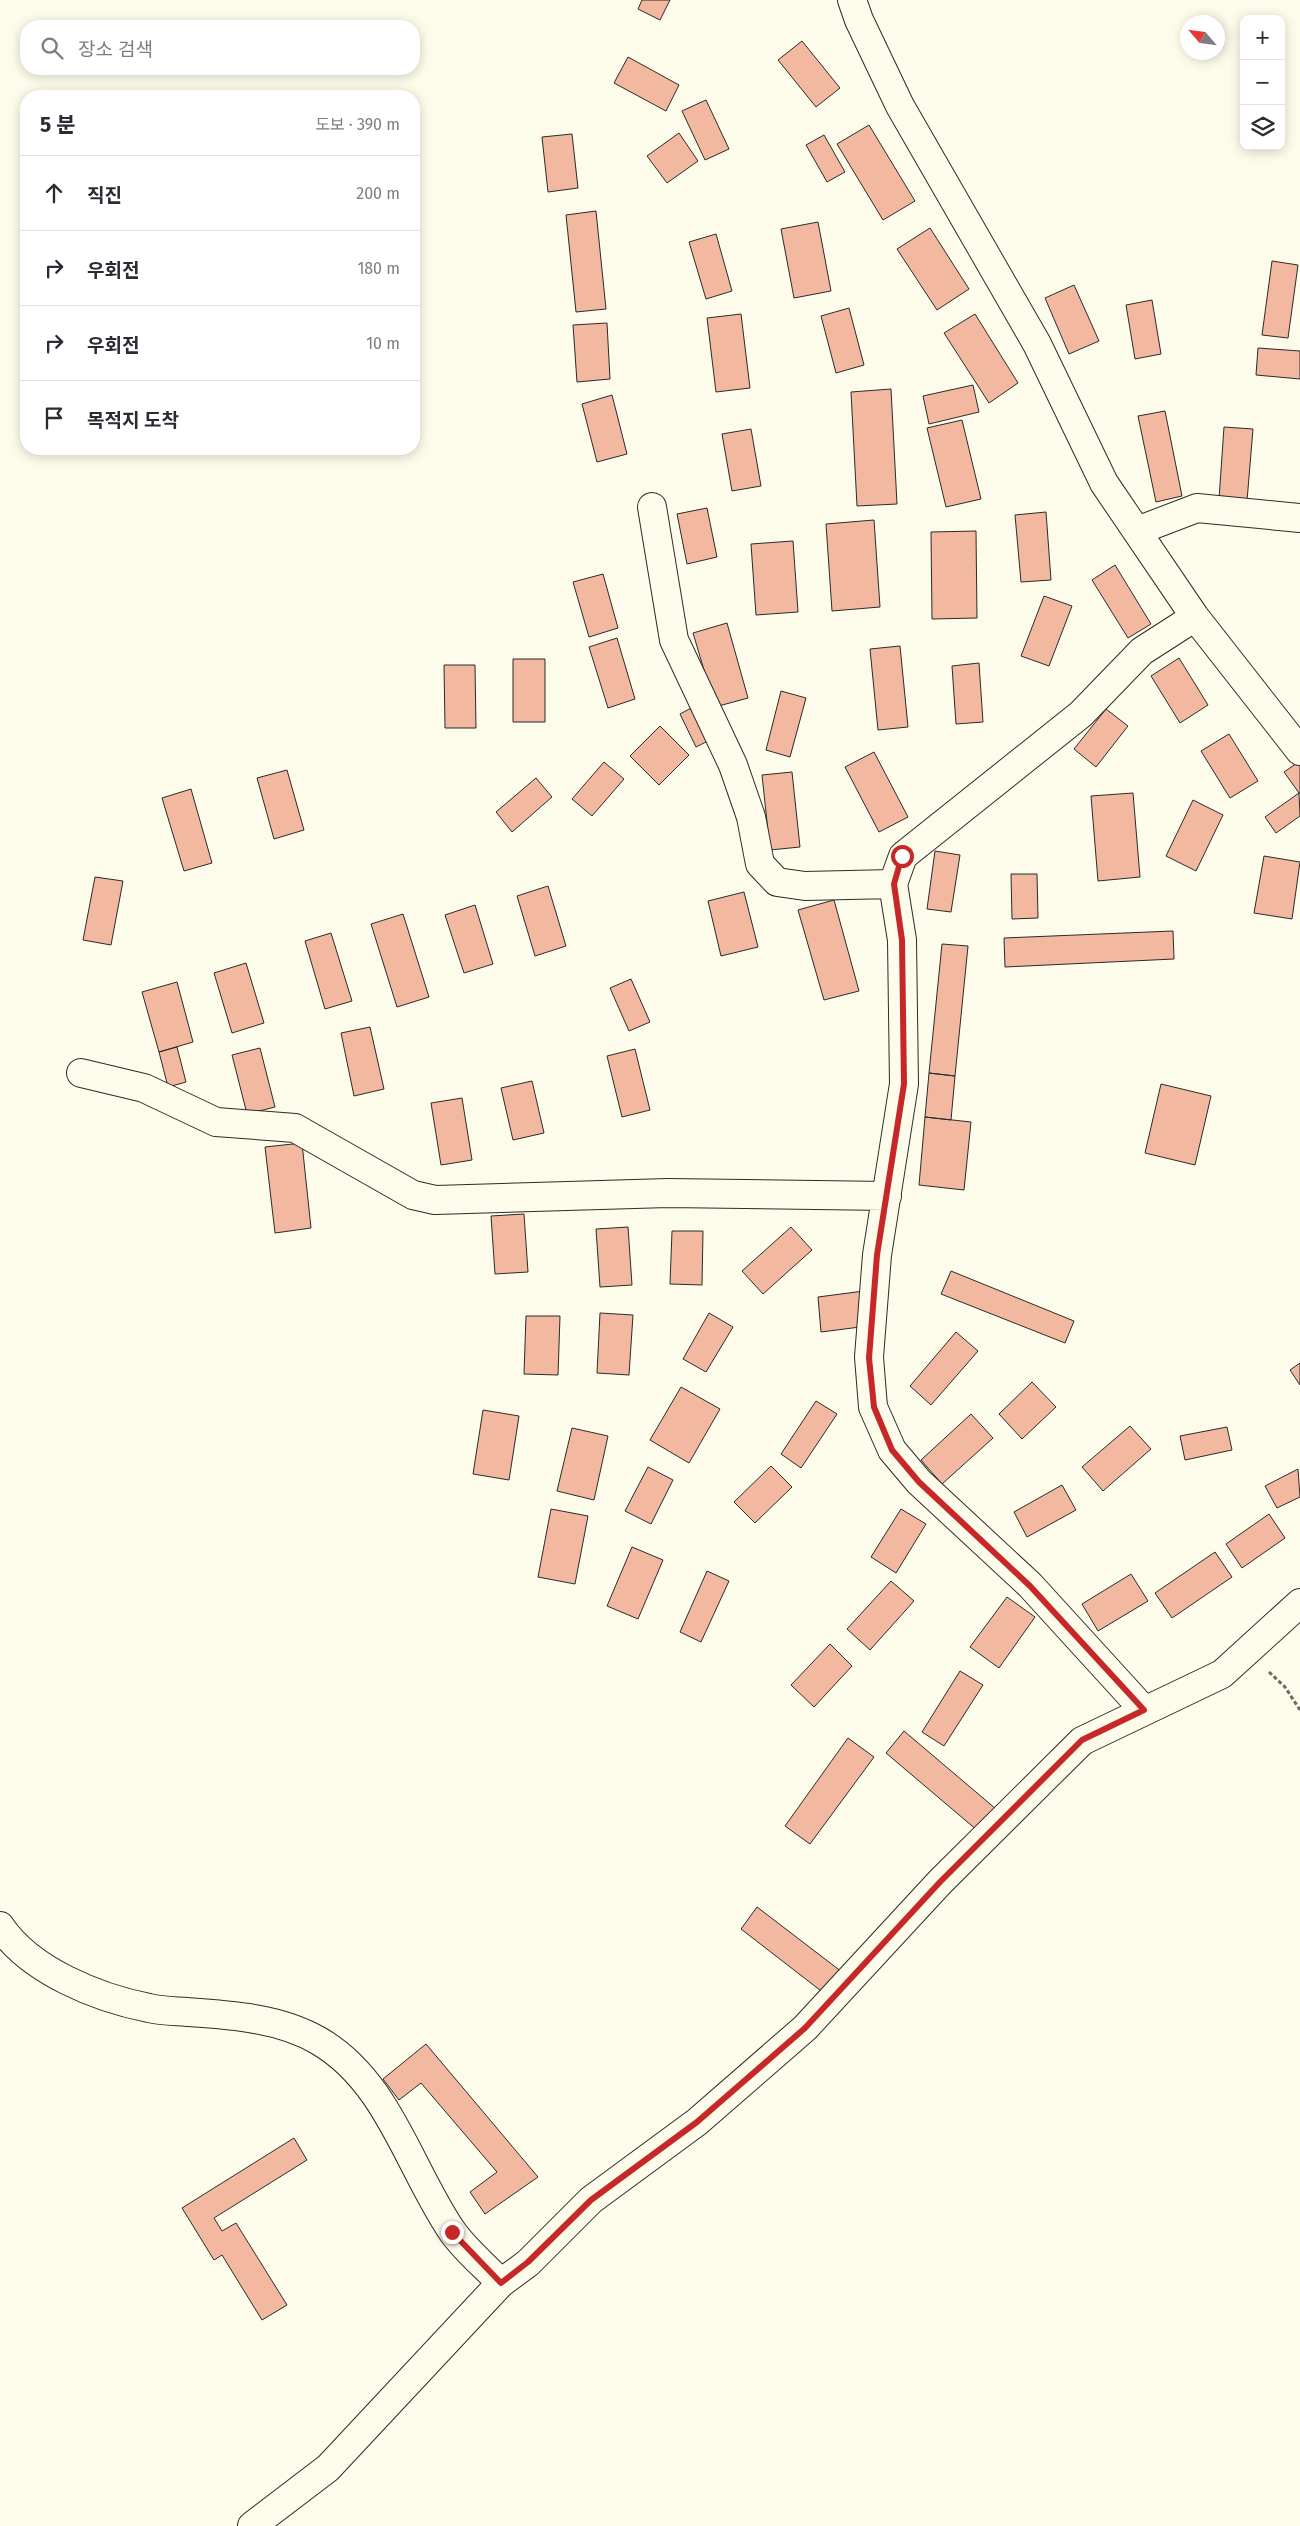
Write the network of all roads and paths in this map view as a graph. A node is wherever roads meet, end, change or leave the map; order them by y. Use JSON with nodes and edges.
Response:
{"nodes":[{"id":1,"x":852,"y":0,"type":"edge"},
{"id":2,"x":652,"y":507,"type":"dead end"},
{"id":3,"x":1300,"y":518,"type":"edge"},
{"id":4,"x":1136,"y":531,"type":"junction"},
{"id":5,"x":1195,"y":617,"type":"junction"},
{"id":6,"x":1300,"y":751,"type":"edge"},
{"id":7,"x":894,"y":884,"type":"junction"},
{"id":8,"x":81,"y":1073,"type":"dead end"},
{"id":9,"x":886,"y":1196,"type":"junction"},
{"id":10,"x":1300,"y":1603,"type":"edge"},
{"id":11,"x":1248,"y":1651,"type":"junction"},
{"id":12,"x":1144,"y":1710,"type":"junction"},
{"id":13,"x":1300,"y":1710,"type":"edge"},
{"id":14,"x":0,"y":1926,"type":"edge"},
{"id":15,"x":501,"y":2283,"type":"junction"},
{"id":16,"x":252,"y":2526,"type":"edge"}],
"edges":[{"from":1,"to":4,"type":"street"},
{"from":2,"to":7,"type":"street"},
{"from":3,"to":4,"type":"street"},
{"from":4,"to":5,"type":"street"},
{"from":5,"to":6,"type":"street"},
{"from":5,"to":7,"type":"street"},
{"from":7,"to":9,"type":"street"},
{"from":8,"to":9,"type":"street"},
{"from":9,"to":12,"type":"street"},
{"from":10,"to":11,"type":"street"},
{"from":11,"to":12,"type":"street"},
{"from":11,"to":13,"type":"path"},
{"from":12,"to":15,"type":"street"},
{"from":14,"to":15,"type":"street"},
{"from":15,"to":16,"type":"street"}]}
